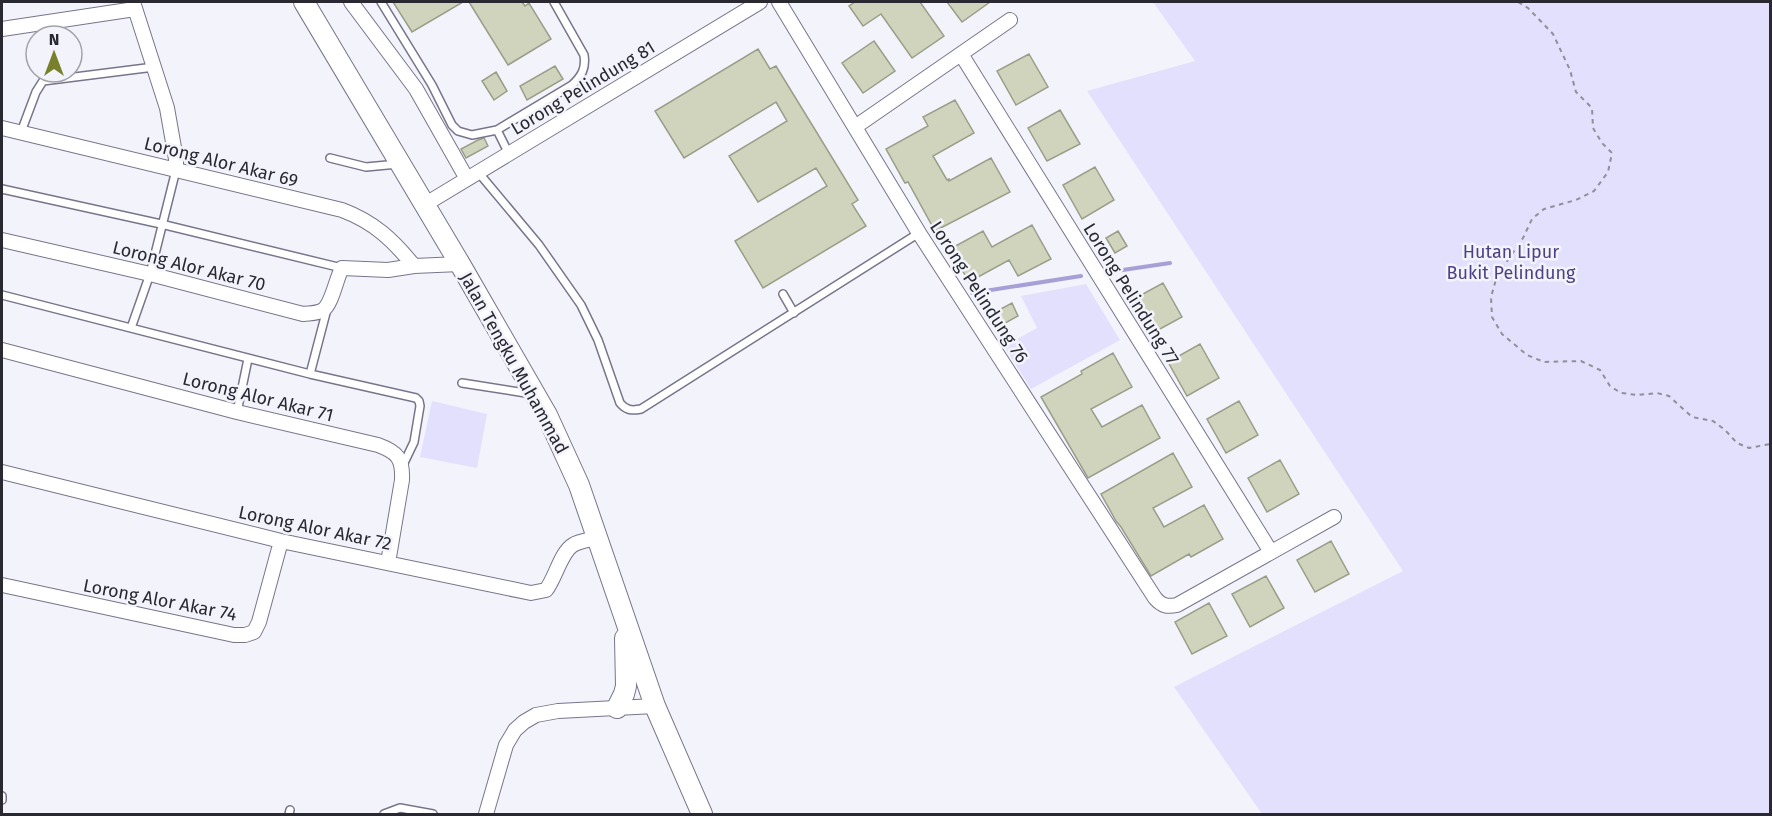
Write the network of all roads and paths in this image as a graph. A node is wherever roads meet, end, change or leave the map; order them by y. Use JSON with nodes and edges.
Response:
{"nodes":[{"id":1,"x":304,"y":2,"type":"edge"},
{"id":2,"x":351,"y":2,"type":"edge"},
{"id":3,"x":381,"y":2,"type":"edge"},
{"id":4,"x":554,"y":2,"type":"edge"},
{"id":5,"x":760,"y":2,"type":"edge"},
{"id":6,"x":779,"y":2,"type":"edge"},
{"id":7,"x":1518,"y":2,"type":"edge"},
{"id":8,"x":134,"y":5,"type":"edge"},
{"id":9,"x":1010,"y":20,"type":"dead end"},
{"id":10,"x":2,"y":22,"type":"edge"},
{"id":11,"x":2,"y":29,"type":"edge"},
{"id":12,"x":2,"y":35,"type":"edge"},
{"id":13,"x":961,"y":54,"type":"junction"},
{"id":14,"x":154,"y":67,"type":"junction"},
{"id":15,"x":855,"y":127,"type":"junction"},
{"id":16,"x":2,"y":128,"type":"edge"},
{"id":17,"x":497,"y":130,"type":"junction"},
{"id":18,"x":21,"y":132,"type":"junction"},
{"id":19,"x":509,"y":154,"type":"junction"},
{"id":20,"x":330,"y":158,"type":"dead end"},
{"id":21,"x":400,"y":164,"type":"junction"},
{"id":22,"x":176,"y":170,"type":"junction"},
{"id":23,"x":473,"y":176,"type":"junction"},
{"id":24,"x":2,"y":189,"type":"edge"},
{"id":25,"x":424,"y":205,"type":"junction"},
{"id":26,"x":161,"y":224,"type":"junction"},
{"id":27,"x":919,"y":234,"type":"junction"},
{"id":28,"x":2,"y":240,"type":"edge"},
{"id":29,"x":460,"y":264,"type":"junction"},
{"id":30,"x":414,"y":266,"type":"junction"},
{"id":31,"x":342,"y":268,"type":"junction"},
{"id":32,"x":150,"y":274,"type":"junction"},
{"id":33,"x":783,"y":294,"type":"dead end"},
{"id":34,"x":2,"y":295,"type":"edge"},
{"id":35,"x":328,"y":304,"type":"junction"},
{"id":36,"x":794,"y":312,"type":"junction"},
{"id":37,"x":131,"y":328,"type":"junction"},
{"id":38,"x":2,"y":351,"type":"edge"},
{"id":39,"x":248,"y":358,"type":"junction"},
{"id":40,"x":310,"y":374,"type":"junction"},
{"id":41,"x":462,"y":383,"type":"dead end"},
{"id":42,"x":534,"y":395,"type":"junction"},
{"id":43,"x":237,"y":412,"type":"junction"},
{"id":44,"x":1770,"y":444,"type":"edge"},
{"id":45,"x":403,"y":465,"type":"junction"},
{"id":46,"x":2,"y":472,"type":"edge"},
{"id":47,"x":1334,"y":517,"type":"dead end"},
{"id":48,"x":597,"y":538,"type":"junction"},
{"id":49,"x":281,"y":541,"type":"junction"},
{"id":50,"x":1270,"y":552,"type":"junction"},
{"id":51,"x":388,"y":563,"type":"junction"},
{"id":52,"x":2,"y":585,"type":"edge"},
{"id":53,"x":624,"y":618,"type":"junction"},
{"id":54,"x":655,"y":706,"type":"junction"},
{"id":55,"x":617,"y":708,"type":"junction"},
{"id":56,"x":384,"y":814,"type":"edge"},
{"id":57,"x":433,"y":814,"type":"edge"},
{"id":58,"x":486,"y":814,"type":"edge"},
{"id":59,"x":702,"y":814,"type":"edge"}],
"edges":[{"from":1,"to":21,"type":"main road","name":"Jalan Tengku Muhammad"},
{"from":2,"to":23,"type":"street"},
{"from":3,"to":17,"type":"lane"},
{"from":4,"to":17,"type":"lane"},
{"from":5,"to":19,"type":"street","name":"Lorong Pelindung 81"},
{"from":6,"to":15,"type":"street","name":"Lorong Pelindung 76"},
{"from":7,"to":44,"type":"path"},
{"from":8,"to":11,"type":"street"},
{"from":8,"to":14,"type":"street"},
{"from":9,"to":13,"type":"street"},
{"from":10,"to":11,"type":"street"},
{"from":11,"to":12,"type":"street"},
{"from":13,"to":15,"type":"street"},
{"from":13,"to":50,"type":"street","name":"Lorong Pelindung 77"},
{"from":14,"to":18,"type":"lane"},
{"from":14,"to":22,"type":"street"},
{"from":15,"to":27,"type":"street","name":"Lorong Pelindung 76"},
{"from":16,"to":18,"type":"street","name":"Lorong Alor Akar 69"},
{"from":17,"to":19,"type":"lane"},
{"from":18,"to":22,"type":"street","name":"Lorong Alor Akar 69"},
{"from":19,"to":23,"type":"street","name":"Lorong Pelindung 81"},
{"from":20,"to":21,"type":"lane"},
{"from":21,"to":25,"type":"main road","name":"Jalan Tengku Muhammad"},
{"from":22,"to":26,"type":"lane"},
{"from":22,"to":30,"type":"street","name":"Lorong Alor Akar 69"},
{"from":23,"to":25,"type":"street","name":"Lorong Pelindung 81"},
{"from":23,"to":36,"type":"lane"},
{"from":24,"to":26,"type":"lane"},
{"from":25,"to":29,"type":"main road","name":"Jalan Tengku Muhammad"},
{"from":26,"to":31,"type":"lane"},
{"from":26,"to":32,"type":"lane"},
{"from":27,"to":36,"type":"lane"},
{"from":27,"to":50,"type":"street","name":"Lorong Pelindung 76"},
{"from":28,"to":32,"type":"street","name":"Lorong Alor Akar 70"},
{"from":29,"to":30,"type":"street"},
{"from":29,"to":42,"type":"main road","name":"Jalan Tengku Muhammad"},
{"from":30,"to":31,"type":"street"},
{"from":31,"to":35,"type":"street"},
{"from":32,"to":35,"type":"street","name":"Lorong Alor Akar 70"},
{"from":32,"to":37,"type":"lane"},
{"from":33,"to":36,"type":"lane"},
{"from":34,"to":37,"type":"lane"},
{"from":35,"to":40,"type":"lane"},
{"from":37,"to":39,"type":"lane"},
{"from":38,"to":43,"type":"street","name":"Lorong Alor Akar 71"},
{"from":39,"to":40,"type":"lane"},
{"from":39,"to":43,"type":"lane"},
{"from":40,"to":45,"type":"lane"},
{"from":41,"to":42,"type":"lane"},
{"from":42,"to":48,"type":"main road","name":"Jalan Tengku Muhammad"},
{"from":43,"to":45,"type":"street","name":"Lorong Alor Akar 71"},
{"from":45,"to":51,"type":"street"},
{"from":46,"to":49,"type":"street","name":"Lorong Alor Akar 72"},
{"from":47,"to":50,"type":"street"},
{"from":48,"to":51,"type":"street","name":"Lorong Alor Akar 72"},
{"from":48,"to":53,"type":"main road","name":"Jalan Tengku Muhammad"},
{"from":49,"to":51,"type":"street","name":"Lorong Alor Akar 72"},
{"from":49,"to":52,"type":"street","name":"Lorong Alor Akar 74"},
{"from":53,"to":54,"type":"main road","name":"Jalan Tengku Muhammad"},
{"from":53,"to":55,"type":"main road"},
{"from":54,"to":55,"type":"street"},
{"from":54,"to":59,"type":"main road","name":"Jalan Tengku Muhammad"},
{"from":55,"to":58,"type":"street"},
{"from":56,"to":57,"type":"lane"}]}
